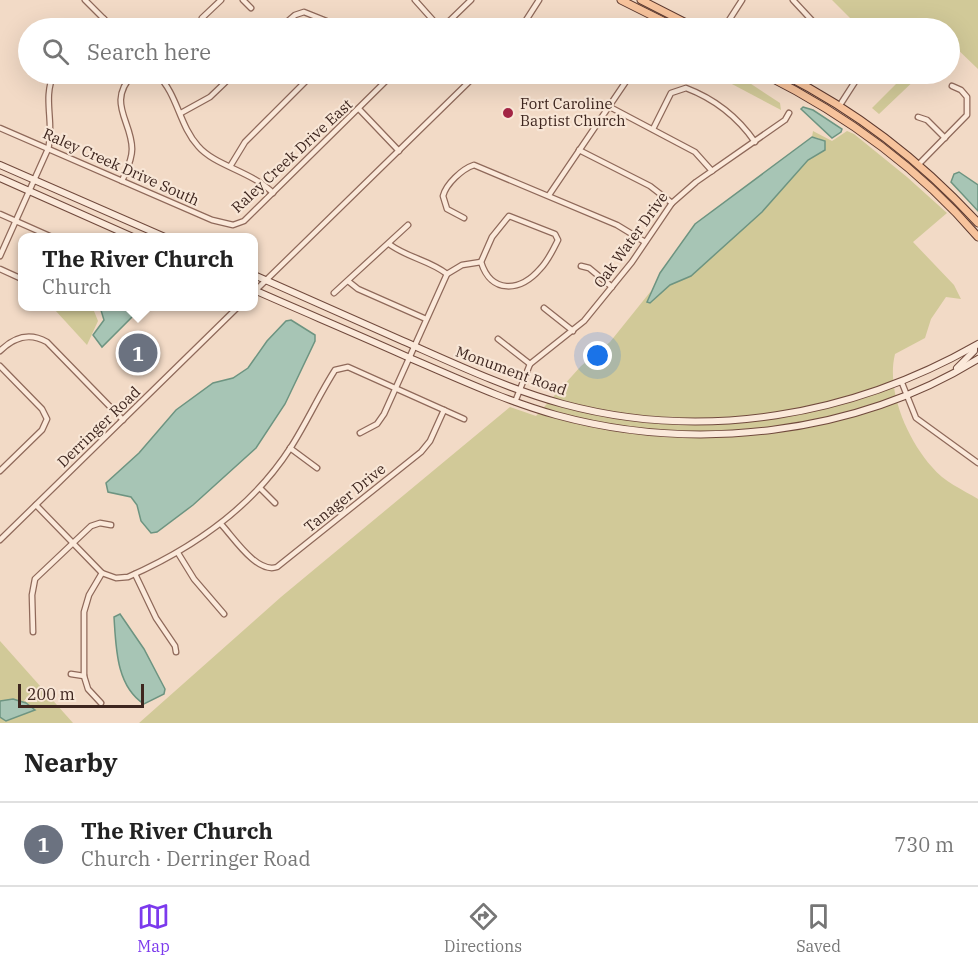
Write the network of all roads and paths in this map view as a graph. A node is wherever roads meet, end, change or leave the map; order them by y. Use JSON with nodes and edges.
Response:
{"nodes":[{"id":1,"x":86,"y":0,"type":"edge"},
{"id":2,"x":220,"y":0,"type":"edge"},
{"id":3,"x":243,"y":0,"type":"edge"},
{"id":4,"x":415,"y":0,"type":"edge"},
{"id":5,"x":471,"y":0,"type":"edge"},
{"id":6,"x":539,"y":0,"type":"edge"},
{"id":7,"x":621,"y":0,"type":"edge"},
{"id":8,"x":641,"y":0,"type":"edge"},
{"id":9,"x":742,"y":0,"type":"edge"},
{"id":10,"x":793,"y":0,"type":"edge"},
{"id":11,"x":251,"y":9,"type":"dead end"},
{"id":12,"x":103,"y":18,"type":"edge"},
{"id":13,"x":202,"y":18,"type":"dead end"},
{"id":14,"x":292,"y":18,"type":"edge"},
{"id":15,"x":322,"y":18,"type":"edge"},
{"id":16,"x":432,"y":18,"type":"edge"},
{"id":17,"x":452,"y":18,"type":"edge"},
{"id":18,"x":527,"y":18,"type":"edge"},
{"id":19,"x":652,"y":18,"type":"edge"},
{"id":20,"x":676,"y":18,"type":"edge"},
{"id":21,"x":730,"y":18,"type":"edge"},
{"id":22,"x":810,"y":18,"type":"edge"},
{"id":23,"x":51,"y":84,"type":"edge"},
{"id":24,"x":127,"y":84,"type":"edge"},
{"id":25,"x":166,"y":84,"type":"edge"},
{"id":26,"x":224,"y":84,"type":"edge"},
{"id":27,"x":303,"y":84,"type":"edge"},
{"id":28,"x":383,"y":84,"type":"edge"},
{"id":29,"x":467,"y":84,"type":"edge"},
{"id":30,"x":624,"y":84,"type":"edge"},
{"id":31,"x":782,"y":84,"type":"edge"},
{"id":32,"x":801,"y":84,"type":"edge"},
{"id":33,"x":854,"y":84,"type":"edge"},
{"id":34,"x":952,"y":86,"type":"dead end"},
{"id":35,"x":840,"y":105,"type":"junction"},
{"id":36,"x":608,"y":106,"type":"junction"},
{"id":37,"x":359,"y":109,"type":"junction"},
{"id":38,"x":181,"y":113,"type":"junction"},
{"id":39,"x":789,"y":113,"type":"dead end"},
{"id":40,"x":918,"y":117,"type":"dead end"},
{"id":41,"x":850,"y":122,"type":"junction"},
{"id":42,"x":865,"y":122,"type":"junction"},
{"id":43,"x":0,"y":128,"type":"edge"},
{"id":44,"x":653,"y":129,"type":"junction"},
{"id":45,"x":876,"y":130,"type":"junction"},
{"id":46,"x":865,"y":132,"type":"junction"},
{"id":47,"x":945,"y":138,"type":"junction"},
{"id":48,"x":755,"y":142,"type":"junction"},
{"id":49,"x":48,"y":149,"type":"junction"},
{"id":50,"x":579,"y":150,"type":"junction"},
{"id":51,"x":399,"y":151,"type":"junction"},
{"id":52,"x":901,"y":160,"type":"junction"},
{"id":53,"x":919,"y":164,"type":"junction"},
{"id":54,"x":0,"y":165,"type":"edge"},
{"id":55,"x":231,"y":165,"type":"junction"},
{"id":56,"x":711,"y":171,"type":"junction"},
{"id":57,"x":0,"y":178,"type":"edge"},
{"id":58,"x":34,"y":179,"type":"junction"},
{"id":59,"x":122,"y":181,"type":"junction"},
{"id":60,"x":945,"y":188,"type":"junction"},
{"id":61,"x":29,"y":191,"type":"junction"},
{"id":62,"x":273,"y":193,"type":"junction"},
{"id":63,"x":549,"y":195,"type":"junction"},
{"id":64,"x":942,"y":197,"type":"junction"},
{"id":65,"x":672,"y":203,"type":"junction"},
{"id":66,"x":0,"y":214,"type":"edge"},
{"id":67,"x":464,"y":218,"type":"dead end"},
{"id":68,"x":16,"y":221,"type":"junction"},
{"id":69,"x":978,"y":224,"type":"edge"},
{"id":70,"x":233,"y":225,"type":"joint"},
{"id":71,"x":408,"y":225,"type":"dead end"},
{"id":72,"x":44,"y":233,"type":"edge"},
{"id":73,"x":126,"y":233,"type":"edge"},
{"id":74,"x":158,"y":233,"type":"edge"},
{"id":75,"x":978,"y":237,"type":"edge"},
{"id":76,"x":645,"y":242,"type":"junction"},
{"id":77,"x":389,"y":244,"type":"junction"},
{"id":78,"x":0,"y":256,"type":"edge"},
{"id":79,"x":481,"y":262,"type":"junction"},
{"id":80,"x":581,"y":266,"type":"dead end"},
{"id":81,"x":0,"y":269,"type":"edge"},
{"id":82,"x":447,"y":274,"type":"junction"},
{"id":83,"x":18,"y":277,"type":"edge"},
{"id":84,"x":258,"y":277,"type":"edge"},
{"id":85,"x":266,"y":281,"type":"junction"},
{"id":86,"x":348,"y":281,"type":"junction"},
{"id":87,"x":612,"y":287,"type":"junction"},
{"id":88,"x":258,"y":288,"type":"edge"},
{"id":89,"x":258,"y":293,"type":"edge"},
{"id":90,"x":334,"y":293,"type":"dead end"},
{"id":91,"x":544,"y":308,"type":"dead end"},
{"id":92,"x":234,"y":311,"type":"edge"},
{"id":93,"x":426,"y":319,"type":"junction"},
{"id":94,"x":573,"y":331,"type":"junction"},
{"id":95,"x":498,"y":339,"type":"dead end"},
{"id":96,"x":415,"y":346,"type":"junction"},
{"id":97,"x":976,"y":346,"type":"edge"},
{"id":98,"x":0,"y":351,"type":"edge"},
{"id":99,"x":410,"y":358,"type":"junction"},
{"id":100,"x":978,"y":359,"type":"edge"},
{"id":101,"x":531,"y":364,"type":"junction"},
{"id":102,"x":0,"y":366,"type":"edge"},
{"id":103,"x":945,"y":377,"type":"junction"},
{"id":104,"x":902,"y":383,"type":"junction"},
{"id":105,"x":396,"y":388,"type":"junction"},
{"id":106,"x":519,"y":390,"type":"junction"},
{"id":107,"x":906,"y":395,"type":"junction"},
{"id":108,"x":516,"y":402,"type":"junction"},
{"id":109,"x":444,"y":410,"type":"junction"},
{"id":110,"x":464,"y":419,"type":"dead end"},
{"id":111,"x":123,"y":420,"type":"junction"},
{"id":112,"x":360,"y":433,"type":"dead end"},
{"id":113,"x":290,"y":448,"type":"junction"},
{"id":114,"x":978,"y":463,"type":"edge"},
{"id":115,"x":317,"y":468,"type":"dead end"},
{"id":116,"x":0,"y":471,"type":"edge"},
{"id":117,"x":260,"y":488,"type":"junction"},
{"id":118,"x":275,"y":503,"type":"dead end"},
{"id":119,"x":36,"y":505,"type":"junction"},
{"id":120,"x":111,"y":525,"type":"dead end"},
{"id":121,"x":221,"y":525,"type":"junction"},
{"id":122,"x":0,"y":540,"type":"edge"},
{"id":123,"x":72,"y":543,"type":"junction"},
{"id":124,"x":178,"y":553,"type":"junction"},
{"id":125,"x":102,"y":573,"type":"junction"},
{"id":126,"x":135,"y":574,"type":"junction"},
{"id":127,"x":224,"y":614,"type":"dead end"},
{"id":128,"x":33,"y":632,"type":"dead end"},
{"id":129,"x":176,"y":652,"type":"dead end"},
{"id":130,"x":71,"y":674,"type":"dead end"},
{"id":131,"x":84,"y":676,"type":"junction"},
{"id":132,"x":101,"y":703,"type":"dead end"}],
"edges":[{"from":1,"to":12,"type":"street"},
{"from":2,"to":13,"type":"street"},
{"from":3,"to":11,"type":"street"},
{"from":4,"to":16,"type":"street"},
{"from":5,"to":17,"type":"street"},
{"from":6,"to":18,"type":"street"},
{"from":7,"to":19,"type":"main road"},
{"from":8,"to":20,"type":"main road"},
{"from":9,"to":21,"type":"street"},
{"from":10,"to":22,"type":"street"},
{"from":14,"to":15,"type":"street"},
{"from":23,"to":49,"type":"street"},
{"from":24,"to":59,"type":"street"},
{"from":25,"to":38,"type":"street"},
{"from":26,"to":38,"type":"street"},
{"from":27,"to":55,"type":"street"},
{"from":28,"to":37,"type":"street","name":"Raley Creek Drive East"},
{"from":29,"to":51,"type":"street"},
{"from":30,"to":36,"type":"street"},
{"from":31,"to":41,"type":"main road"},
{"from":32,"to":35,"type":"main road"},
{"from":33,"to":35,"type":"street"},
{"from":34,"to":47,"type":"street"},
{"from":35,"to":42,"type":"main road"},
{"from":36,"to":44,"type":"street"},
{"from":36,"to":50,"type":"street"},
{"from":37,"to":51,"type":"street"},
{"from":37,"to":62,"type":"street","name":"Raley Creek Drive East"},
{"from":38,"to":55,"type":"street"},
{"from":39,"to":48,"type":"street","name":"Oak Water Drive"},
{"from":40,"to":47,"type":"street"},
{"from":41,"to":42,"type":"main road"},
{"from":41,"to":46,"type":"main road"},
{"from":42,"to":45,"type":"main road"},
{"from":43,"to":49,"type":"street","name":"Raley Creek Drive South"},
{"from":44,"to":48,"type":"street"},
{"from":44,"to":56,"type":"street"},
{"from":45,"to":46,"type":"main road"},
{"from":45,"to":53,"type":"main road"},
{"from":46,"to":52,"type":"main road"},
{"from":47,"to":53,"type":"street"},
{"from":48,"to":56,"type":"street","name":"Oak Water Drive"},
{"from":49,"to":58,"type":"street"},
{"from":49,"to":59,"type":"street","name":"Raley Creek Drive South"},
{"from":50,"to":63,"type":"street"},
{"from":50,"to":65,"type":"street"},
{"from":51,"to":85,"type":"street"},
{"from":52,"to":60,"type":"main road"},
{"from":52,"to":64,"type":"main road"},
{"from":53,"to":60,"type":"main road"},
{"from":54,"to":58,"type":"main road"},
{"from":55,"to":62,"type":"street"},
{"from":56,"to":65,"type":"street","name":"Oak Water Drive"},
{"from":57,"to":61,"type":"main road"},
{"from":58,"to":61,"type":"street"},
{"from":58,"to":74,"type":"main road"},
{"from":59,"to":70,"type":"street","name":"Raley Creek Drive South"},
{"from":60,"to":69,"type":"main road"},
{"from":61,"to":68,"type":"street"},
{"from":61,"to":73,"type":"main road"},
{"from":62,"to":70,"type":"street","name":"Raley Creek Drive East"},
{"from":63,"to":67,"type":"street"},
{"from":63,"to":76,"type":"street"},
{"from":64,"to":69,"type":"main road"},
{"from":64,"to":75,"type":"main road"},
{"from":65,"to":76,"type":"street","name":"Oak Water Drive"},
{"from":66,"to":68,"type":"street"},
{"from":68,"to":72,"type":"street"},
{"from":68,"to":78,"type":"street"},
{"from":71,"to":77,"type":"street"},
{"from":76,"to":87,"type":"street","name":"Oak Water Drive"},
{"from":77,"to":82,"type":"street"},
{"from":77,"to":86,"type":"street"},
{"from":79,"to":79,"type":"street"},
{"from":79,"to":82,"type":"street"},
{"from":80,"to":87,"type":"street"},
{"from":81,"to":83,"type":"street"},
{"from":82,"to":93,"type":"street"},
{"from":84,"to":85,"type":"main road","name":"Monument Road"},
{"from":85,"to":88,"type":"street"},
{"from":85,"to":96,"type":"main road","name":"Monument Road"},
{"from":86,"to":90,"type":"street"},
{"from":86,"to":93,"type":"street"},
{"from":87,"to":94,"type":"street","name":"Oak Water Drive"},
{"from":89,"to":99,"type":"main road","name":"Monument Road"},
{"from":91,"to":94,"type":"street"},
{"from":92,"to":111,"type":"street","name":"Derringer Road"},
{"from":93,"to":96,"type":"street"},
{"from":94,"to":101,"type":"street","name":"Oak Water Drive"},
{"from":95,"to":101,"type":"street"},
{"from":96,"to":99,"type":"street"},
{"from":96,"to":106,"type":"main road","name":"Monument Road"},
{"from":97,"to":103,"type":"main road"},
{"from":97,"to":104,"type":"main road","name":"Monument Road"},
{"from":98,"to":111,"type":"street"},
{"from":99,"to":105,"type":"street"},
{"from":99,"to":108,"type":"main road","name":"Monument Road"},
{"from":100,"to":103,"type":"main road","name":"Monument Road"},
{"from":101,"to":106,"type":"street","name":"Oak Water Drive"},
{"from":102,"to":116,"type":"street"},
{"from":103,"to":107,"type":"main road","name":"Monument Road"},
{"from":104,"to":106,"type":"main road","name":"Monument Road"},
{"from":104,"to":107,"type":"street"},
{"from":105,"to":109,"type":"street"},
{"from":105,"to":112,"type":"street"},
{"from":105,"to":113,"type":"street"},
{"from":106,"to":108,"type":"street","name":"Oak Water Drive"},
{"from":107,"to":108,"type":"main road","name":"Monument Road"},
{"from":107,"to":114,"type":"street"},
{"from":109,"to":110,"type":"street"},
{"from":109,"to":121,"type":"street","name":"Tanager Drive"},
{"from":111,"to":119,"type":"street","name":"Derringer Road"},
{"from":113,"to":115,"type":"street"},
{"from":113,"to":117,"type":"street"},
{"from":117,"to":118,"type":"street"},
{"from":117,"to":121,"type":"street"},
{"from":119,"to":122,"type":"street","name":"Derringer Road"},
{"from":119,"to":123,"type":"street"},
{"from":120,"to":123,"type":"street"},
{"from":121,"to":124,"type":"street"},
{"from":123,"to":125,"type":"street"},
{"from":123,"to":128,"type":"street"},
{"from":124,"to":126,"type":"street"},
{"from":124,"to":127,"type":"street"},
{"from":125,"to":126,"type":"street"},
{"from":125,"to":131,"type":"street"},
{"from":126,"to":129,"type":"street"},
{"from":130,"to":131,"type":"street"},
{"from":131,"to":132,"type":"street"}]}
